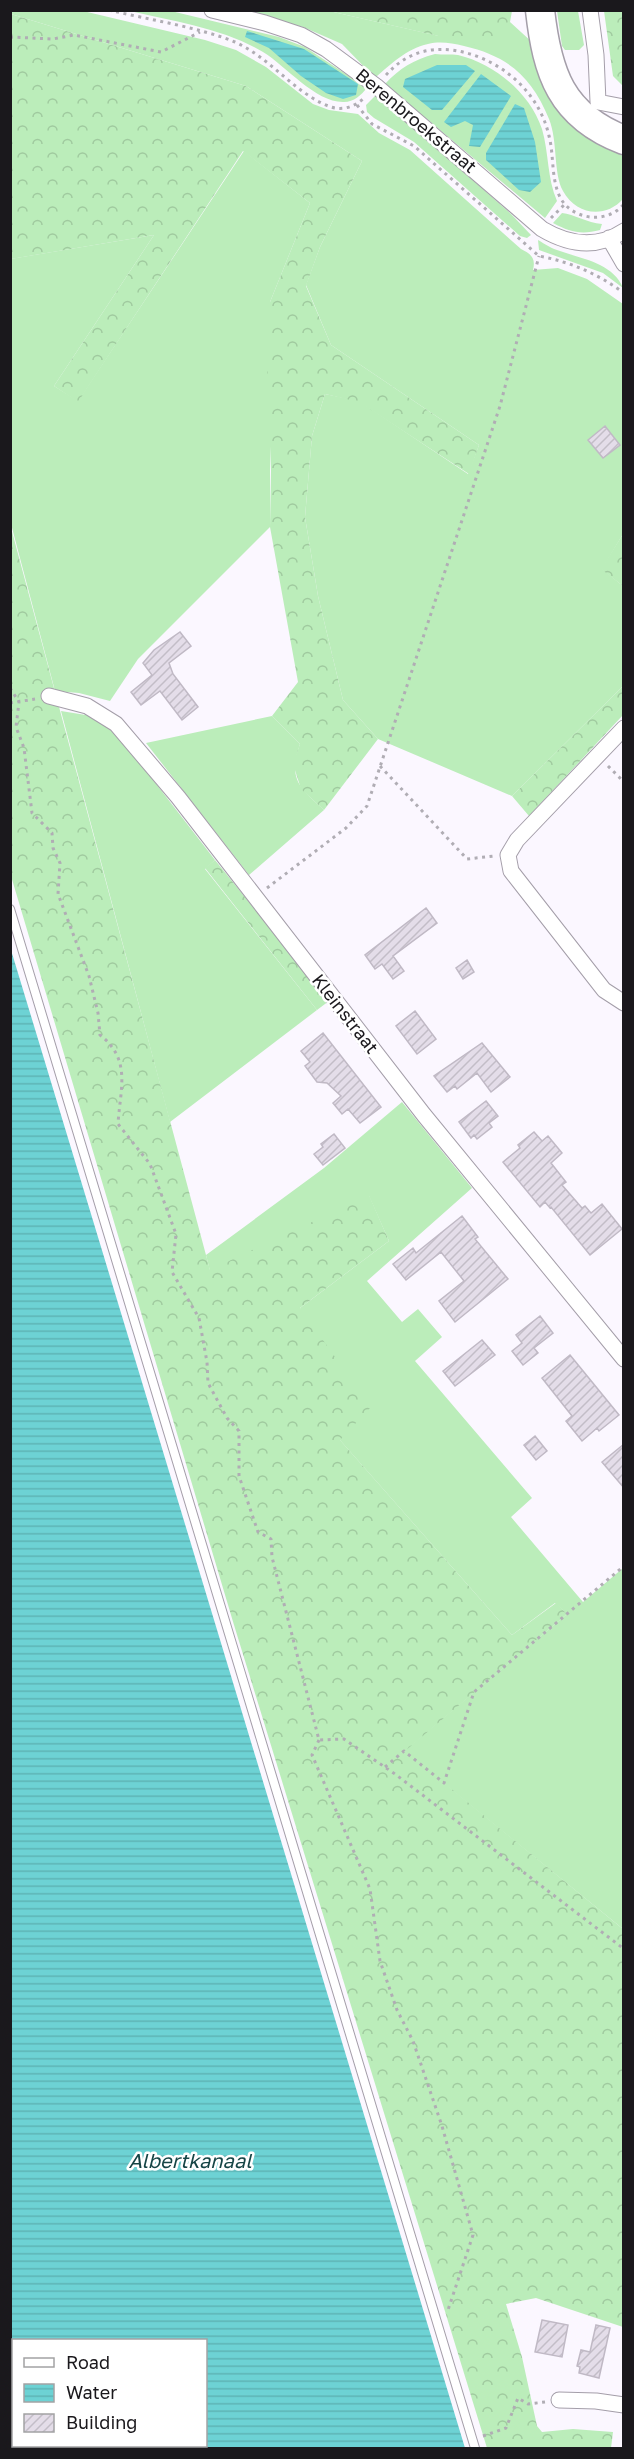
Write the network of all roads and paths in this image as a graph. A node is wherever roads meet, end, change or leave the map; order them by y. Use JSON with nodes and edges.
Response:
{"nodes":[{"id":1,"x":110,"y":10,"type":"edge"},
{"id":2,"x":212,"y":10,"type":"edge"},
{"id":3,"x":590,"y":10,"type":"edge"},
{"id":4,"x":542,"y":21,"type":"edge"},
{"id":5,"x":200,"y":32,"type":"junction"},
{"id":6,"x":10,"y":37,"type":"edge"},
{"id":7,"x":380,"y":81,"type":"dead end"},
{"id":8,"x":624,"y":107,"type":"edge"},
{"id":9,"x":624,"y":140,"type":"edge"},
{"id":10,"x":565,"y":204,"type":"junction"},
{"id":11,"x":624,"y":204,"type":"edge"},
{"id":12,"x":550,"y":220,"type":"dead end"},
{"id":13,"x":624,"y":231,"type":"edge"},
{"id":14,"x":609,"y":238,"type":"junction"},
{"id":15,"x":539,"y":256,"type":"junction"},
{"id":16,"x":624,"y":264,"type":"edge"},
{"id":17,"x":624,"y":293,"type":"edge"},
{"id":18,"x":10,"y":688,"type":"edge"},
{"id":19,"x":49,"y":696,"type":"dead end"},
{"id":20,"x":31,"y":700,"type":"dead end"},
{"id":21,"x":19,"y":702,"type":"junction"},
{"id":22,"x":10,"y":703,"type":"edge"},
{"id":23,"x":624,"y":728,"type":"edge"},
{"id":24,"x":598,"y":756,"type":"junction"},
{"id":25,"x":380,"y":766,"type":"junction"},
{"id":26,"x":624,"y":782,"type":"edge"},
{"id":27,"x":508,"y":855,"type":"junction"},
{"id":28,"x":255,"y":898,"type":"junction"},
{"id":29,"x":10,"y":909,"type":"edge"},
{"id":30,"x":624,"y":1004,"type":"edge"},
{"id":31,"x":624,"y":1359,"type":"edge"},
{"id":32,"x":624,"y":1566,"type":"edge"},
{"id":33,"x":319,"y":1740,"type":"junction"},
{"id":34,"x":385,"y":1767,"type":"junction"},
{"id":35,"x":624,"y":1949,"type":"edge"},
{"id":36,"x":445,"y":2320,"type":"dead end"},
{"id":37,"x":559,"y":2400,"type":"joint"},
{"id":38,"x":624,"y":2405,"type":"edge"},
{"id":39,"x":473,"y":2439,"type":"junction"},
{"id":40,"x":476,"y":2448,"type":"edge"}],
"edges":[{"from":1,"to":5,"type":"path"},
{"from":2,"to":14,"type":"street","name":"Berenbroekstraat"},
{"from":3,"to":8,"type":"street"},
{"from":4,"to":9,"type":"highway"},
{"from":5,"to":6,"type":"path"},
{"from":5,"to":15,"type":"path"},
{"from":7,"to":10,"type":"path"},
{"from":10,"to":11,"type":"path"},
{"from":10,"to":12,"type":"path"},
{"from":13,"to":14,"type":"street","name":"Berenbroekstraat"},
{"from":14,"to":16,"type":"street"},
{"from":15,"to":17,"type":"path"},
{"from":15,"to":25,"type":"path"},
{"from":18,"to":21,"type":"path"},
{"from":19,"to":28,"type":"street","name":"Kleinstraat"},
{"from":20,"to":21,"type":"path"},
{"from":21,"to":22,"type":"path"},
{"from":21,"to":33,"type":"path"},
{"from":23,"to":24,"type":"street"},
{"from":24,"to":26,"type":"path"},
{"from":24,"to":27,"type":"street"},
{"from":25,"to":27,"type":"path"},
{"from":25,"to":28,"type":"path"},
{"from":27,"to":30,"type":"street"},
{"from":28,"to":31,"type":"street","name":"Kleinstraat"},
{"from":29,"to":39,"type":"lane"},
{"from":32,"to":34,"type":"path"},
{"from":33,"to":34,"type":"path"},
{"from":33,"to":36,"type":"path"},
{"from":34,"to":35,"type":"path"},
{"from":37,"to":38,"type":"street"},
{"from":37,"to":39,"type":"path"},
{"from":39,"to":40,"type":"lane"}]}
